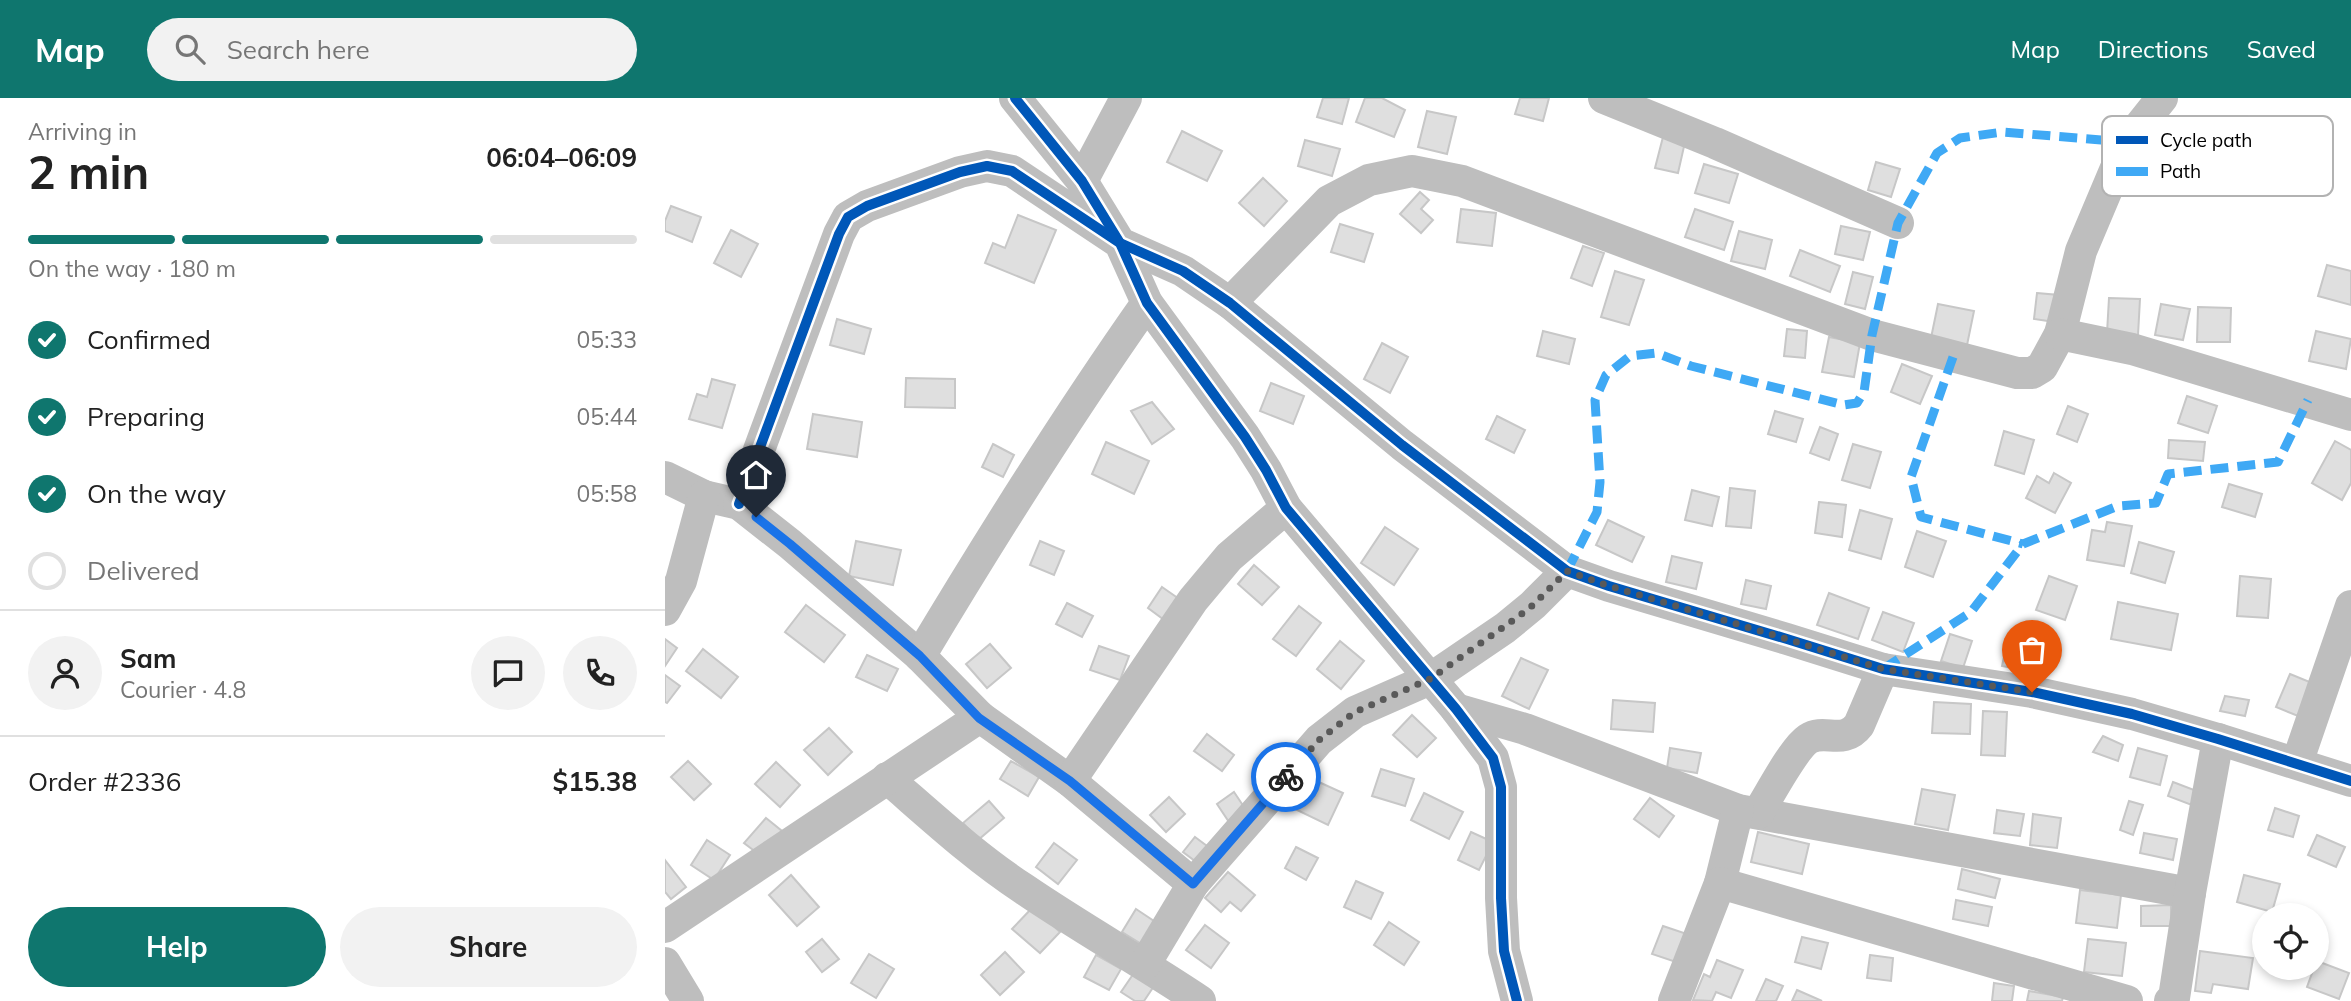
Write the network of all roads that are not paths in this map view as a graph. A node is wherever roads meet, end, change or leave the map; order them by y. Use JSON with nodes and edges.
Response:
{"nodes":[{"id":1,"x":1015,"y":98,"type":"edge"},
{"id":2,"x":1126,"y":98,"type":"edge"},
{"id":3,"x":1605,"y":98,"type":"edge"},
{"id":4,"x":2161,"y":98,"type":"edge"},
{"id":5,"x":2147,"y":116,"type":"edge"},
{"id":6,"x":1081,"y":181,"type":"junction"},
{"id":7,"x":2104,"y":196,"type":"edge"},
{"id":8,"x":1898,"y":223,"type":"dead end"},
{"id":9,"x":1120,"y":243,"type":"junction"},
{"id":10,"x":1147,"y":303,"type":"junction"},
{"id":11,"x":1230,"y":303,"type":"junction"},
{"id":12,"x":2060,"y":334,"type":"junction"},
{"id":13,"x":2351,"y":415,"type":"edge"},
{"id":14,"x":665,"y":477,"type":"edge"},
{"id":15,"x":704,"y":496,"type":"junction"},
{"id":16,"x":739,"y":504,"type":"junction"},
{"id":17,"x":1286,"y":508,"type":"junction"},
{"id":18,"x":1567,"y":571,"type":"junction"},
{"id":19,"x":2351,"y":606,"type":"edge"},
{"id":20,"x":665,"y":610,"type":"edge"},
{"id":21,"x":920,"y":656,"type":"junction"},
{"id":22,"x":1883,"y":669,"type":"junction"},
{"id":23,"x":1430,"y":679,"type":"junction"},
{"id":24,"x":1456,"y":709,"type":"junction"},
{"id":25,"x":979,"y":718,"type":"junction"},
{"id":26,"x":2218,"y":739,"type":"junction"},
{"id":27,"x":2297,"y":763,"type":"junction"},
{"id":28,"x":887,"y":778,"type":"junction"},
{"id":29,"x":2351,"y":780,"type":"edge"},
{"id":30,"x":1070,"y":781,"type":"junction"},
{"id":31,"x":1748,"y":812,"type":"junction"},
{"id":32,"x":1720,"y":883,"type":"junction"},
{"id":33,"x":1193,"y":884,"type":"junction"},
{"id":34,"x":2190,"y":893,"type":"junction"},
{"id":35,"x":665,"y":927,"type":"edge"},
{"id":36,"x":665,"y":963,"type":"edge"},
{"id":37,"x":1145,"y":964,"type":"junction"},
{"id":38,"x":2177,"y":1000,"type":"edge"},
{"id":39,"x":688,"y":1001,"type":"edge"},
{"id":40,"x":1200,"y":1001,"type":"edge"},
{"id":41,"x":1517,"y":1001,"type":"edge"},
{"id":42,"x":1674,"y":1001,"type":"edge"},
{"id":43,"x":2127,"y":1001,"type":"edge"}],
"edges":[{"from":1,"to":6,"type":"street"},
{"from":2,"to":6,"type":"street"},
{"from":3,"to":8,"type":"street"},
{"from":4,"to":5,"type":"street"},
{"from":6,"to":9,"type":"street"},
{"from":7,"to":12,"type":"street"},
{"from":9,"to":10,"type":"street"},
{"from":9,"to":11,"type":"street"},
{"from":9,"to":16,"type":"street"},
{"from":10,"to":17,"type":"street"},
{"from":10,"to":21,"type":"street"},
{"from":11,"to":12,"type":"street"},
{"from":11,"to":18,"type":"street"},
{"from":12,"to":13,"type":"street"},
{"from":14,"to":15,"type":"street"},
{"from":15,"to":16,"type":"street"},
{"from":15,"to":20,"type":"street"},
{"from":16,"to":21,"type":"street"},
{"from":17,"to":23,"type":"street"},
{"from":17,"to":30,"type":"street"},
{"from":18,"to":22,"type":"street"},
{"from":18,"to":23,"type":"street"},
{"from":19,"to":27,"type":"street"},
{"from":21,"to":25,"type":"street"},
{"from":22,"to":26,"type":"street"},
{"from":22,"to":31,"type":"street"},
{"from":23,"to":24,"type":"street"},
{"from":23,"to":33,"type":"street"},
{"from":24,"to":31,"type":"street"},
{"from":24,"to":41,"type":"street"},
{"from":25,"to":28,"type":"street"},
{"from":25,"to":30,"type":"street"},
{"from":26,"to":27,"type":"street"},
{"from":26,"to":34,"type":"street"},
{"from":27,"to":29,"type":"street"},
{"from":28,"to":35,"type":"street"},
{"from":28,"to":37,"type":"street"},
{"from":30,"to":33,"type":"street"},
{"from":31,"to":32,"type":"street"},
{"from":31,"to":34,"type":"street"},
{"from":32,"to":42,"type":"street"},
{"from":32,"to":43,"type":"street"},
{"from":33,"to":37,"type":"street"},
{"from":34,"to":38,"type":"street"},
{"from":36,"to":39,"type":"street"},
{"from":37,"to":40,"type":"street"}]}
